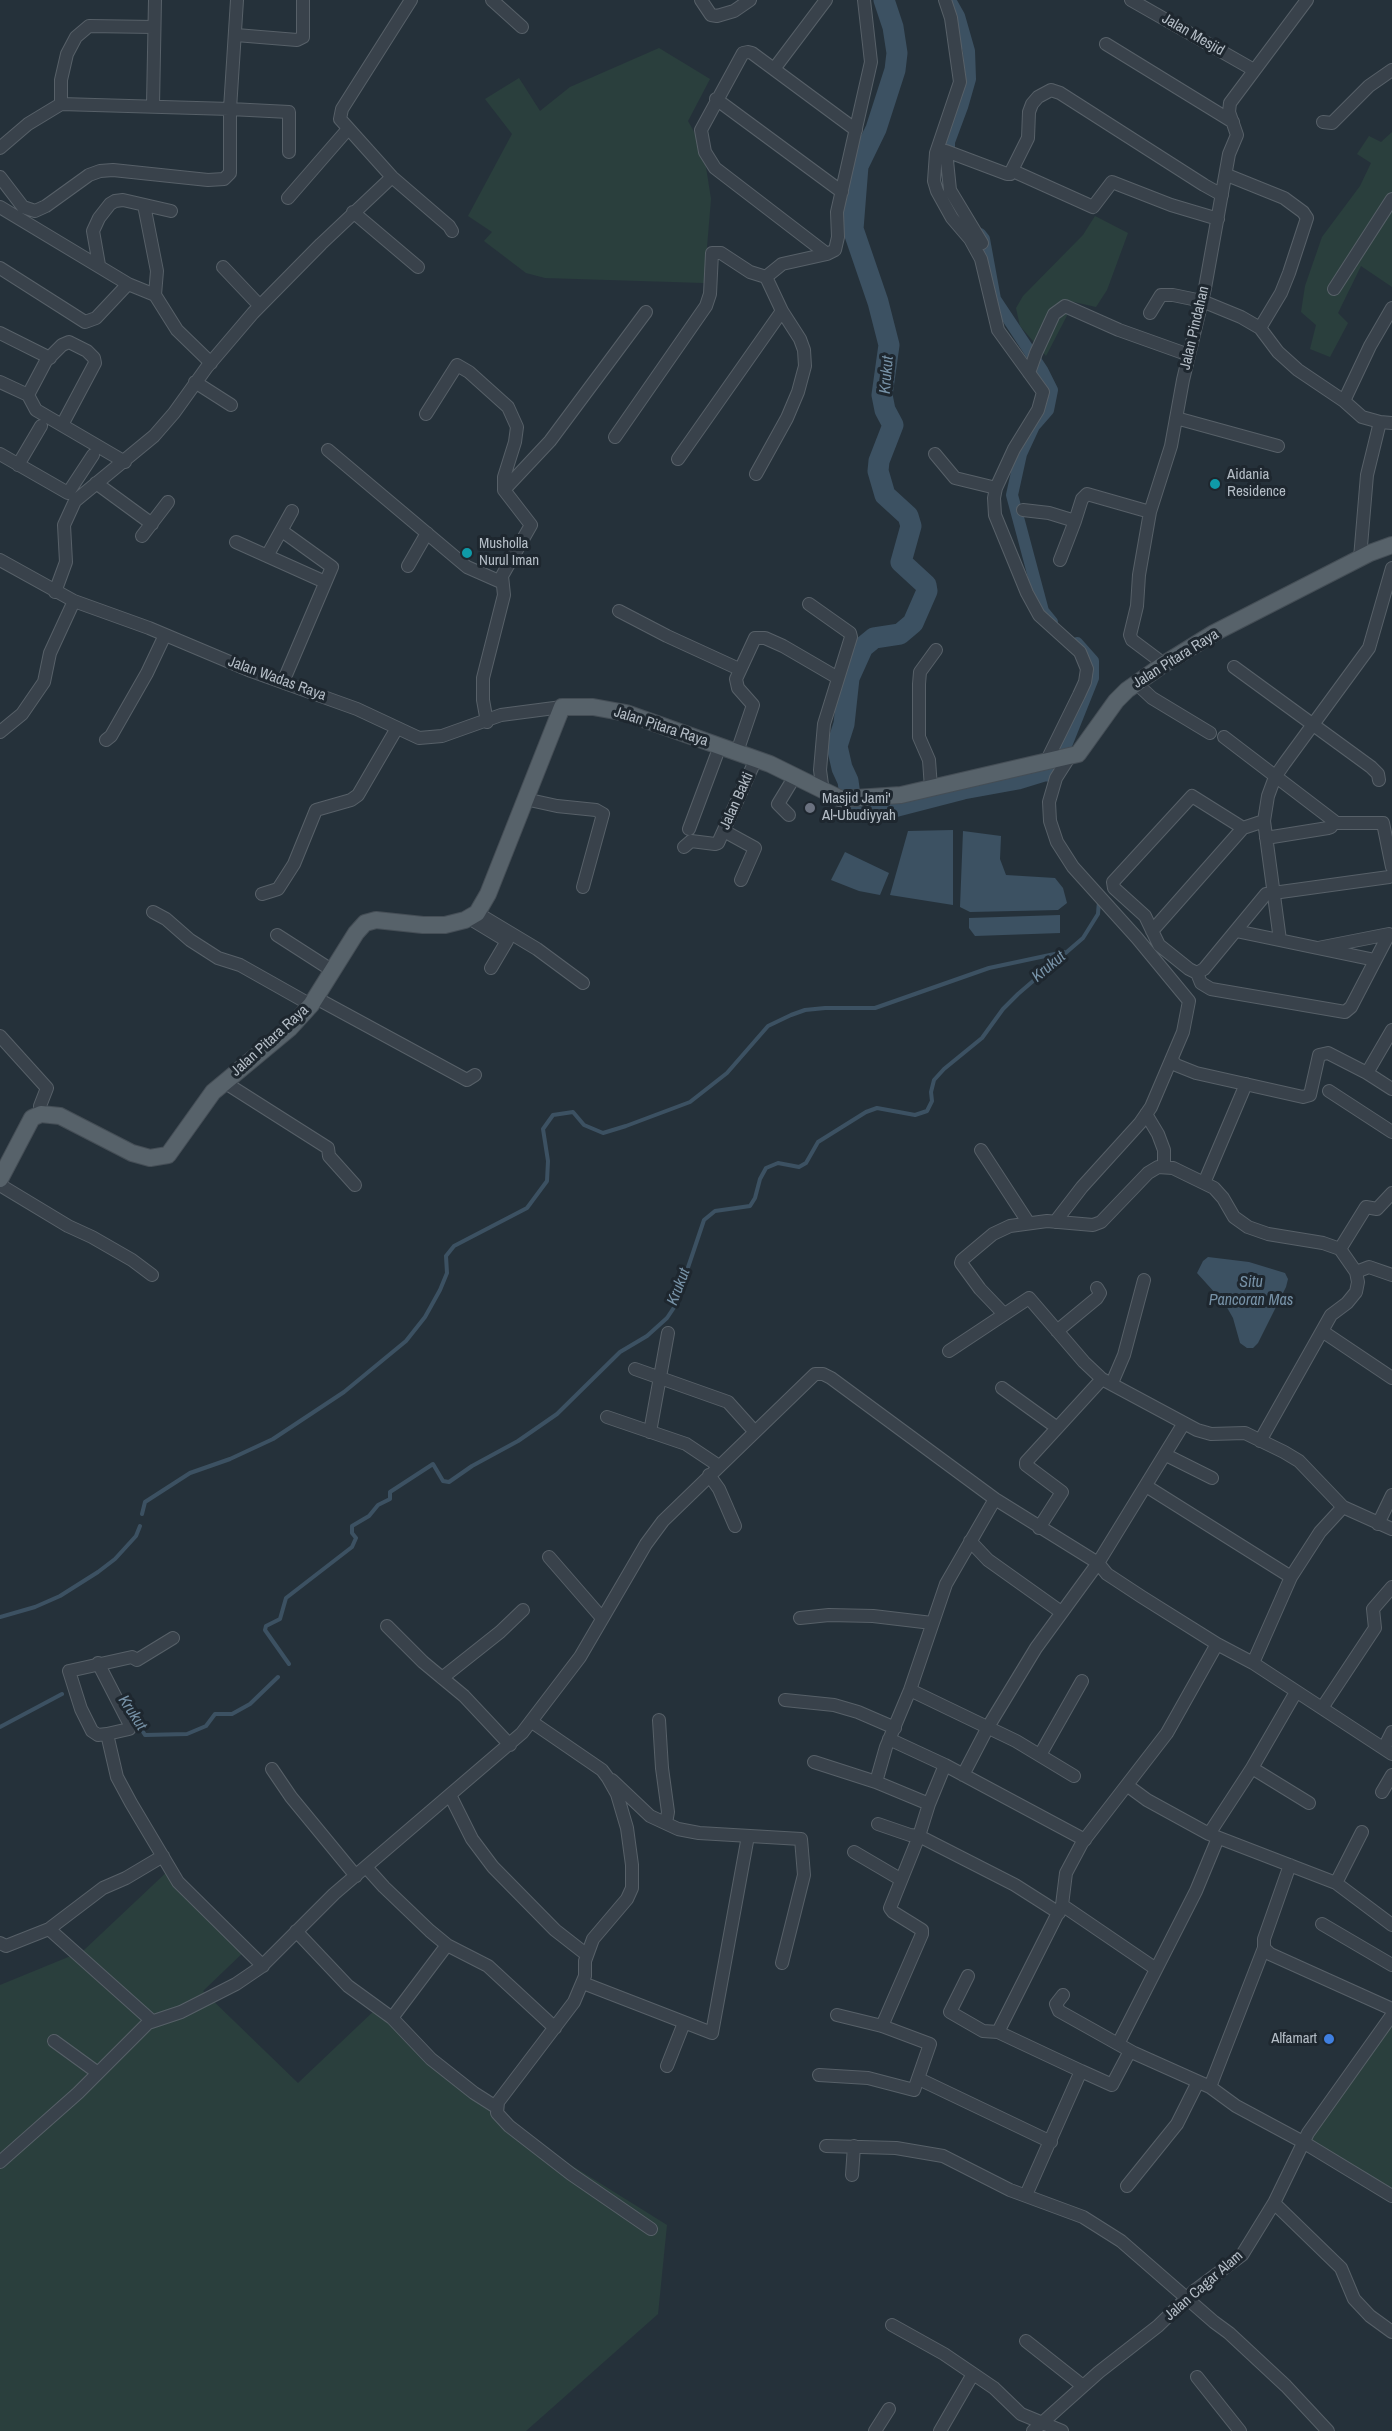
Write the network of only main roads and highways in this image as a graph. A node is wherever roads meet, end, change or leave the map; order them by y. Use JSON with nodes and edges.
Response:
{"nodes":[{"id":1,"x":1392,"y":545,"type":"edge"},
{"id":2,"x":0,"y":1179,"type":"edge"}],
"edges":[{"from":1,"to":2,"type":"main road","name":"Jalan Pitara Raya"}]}
